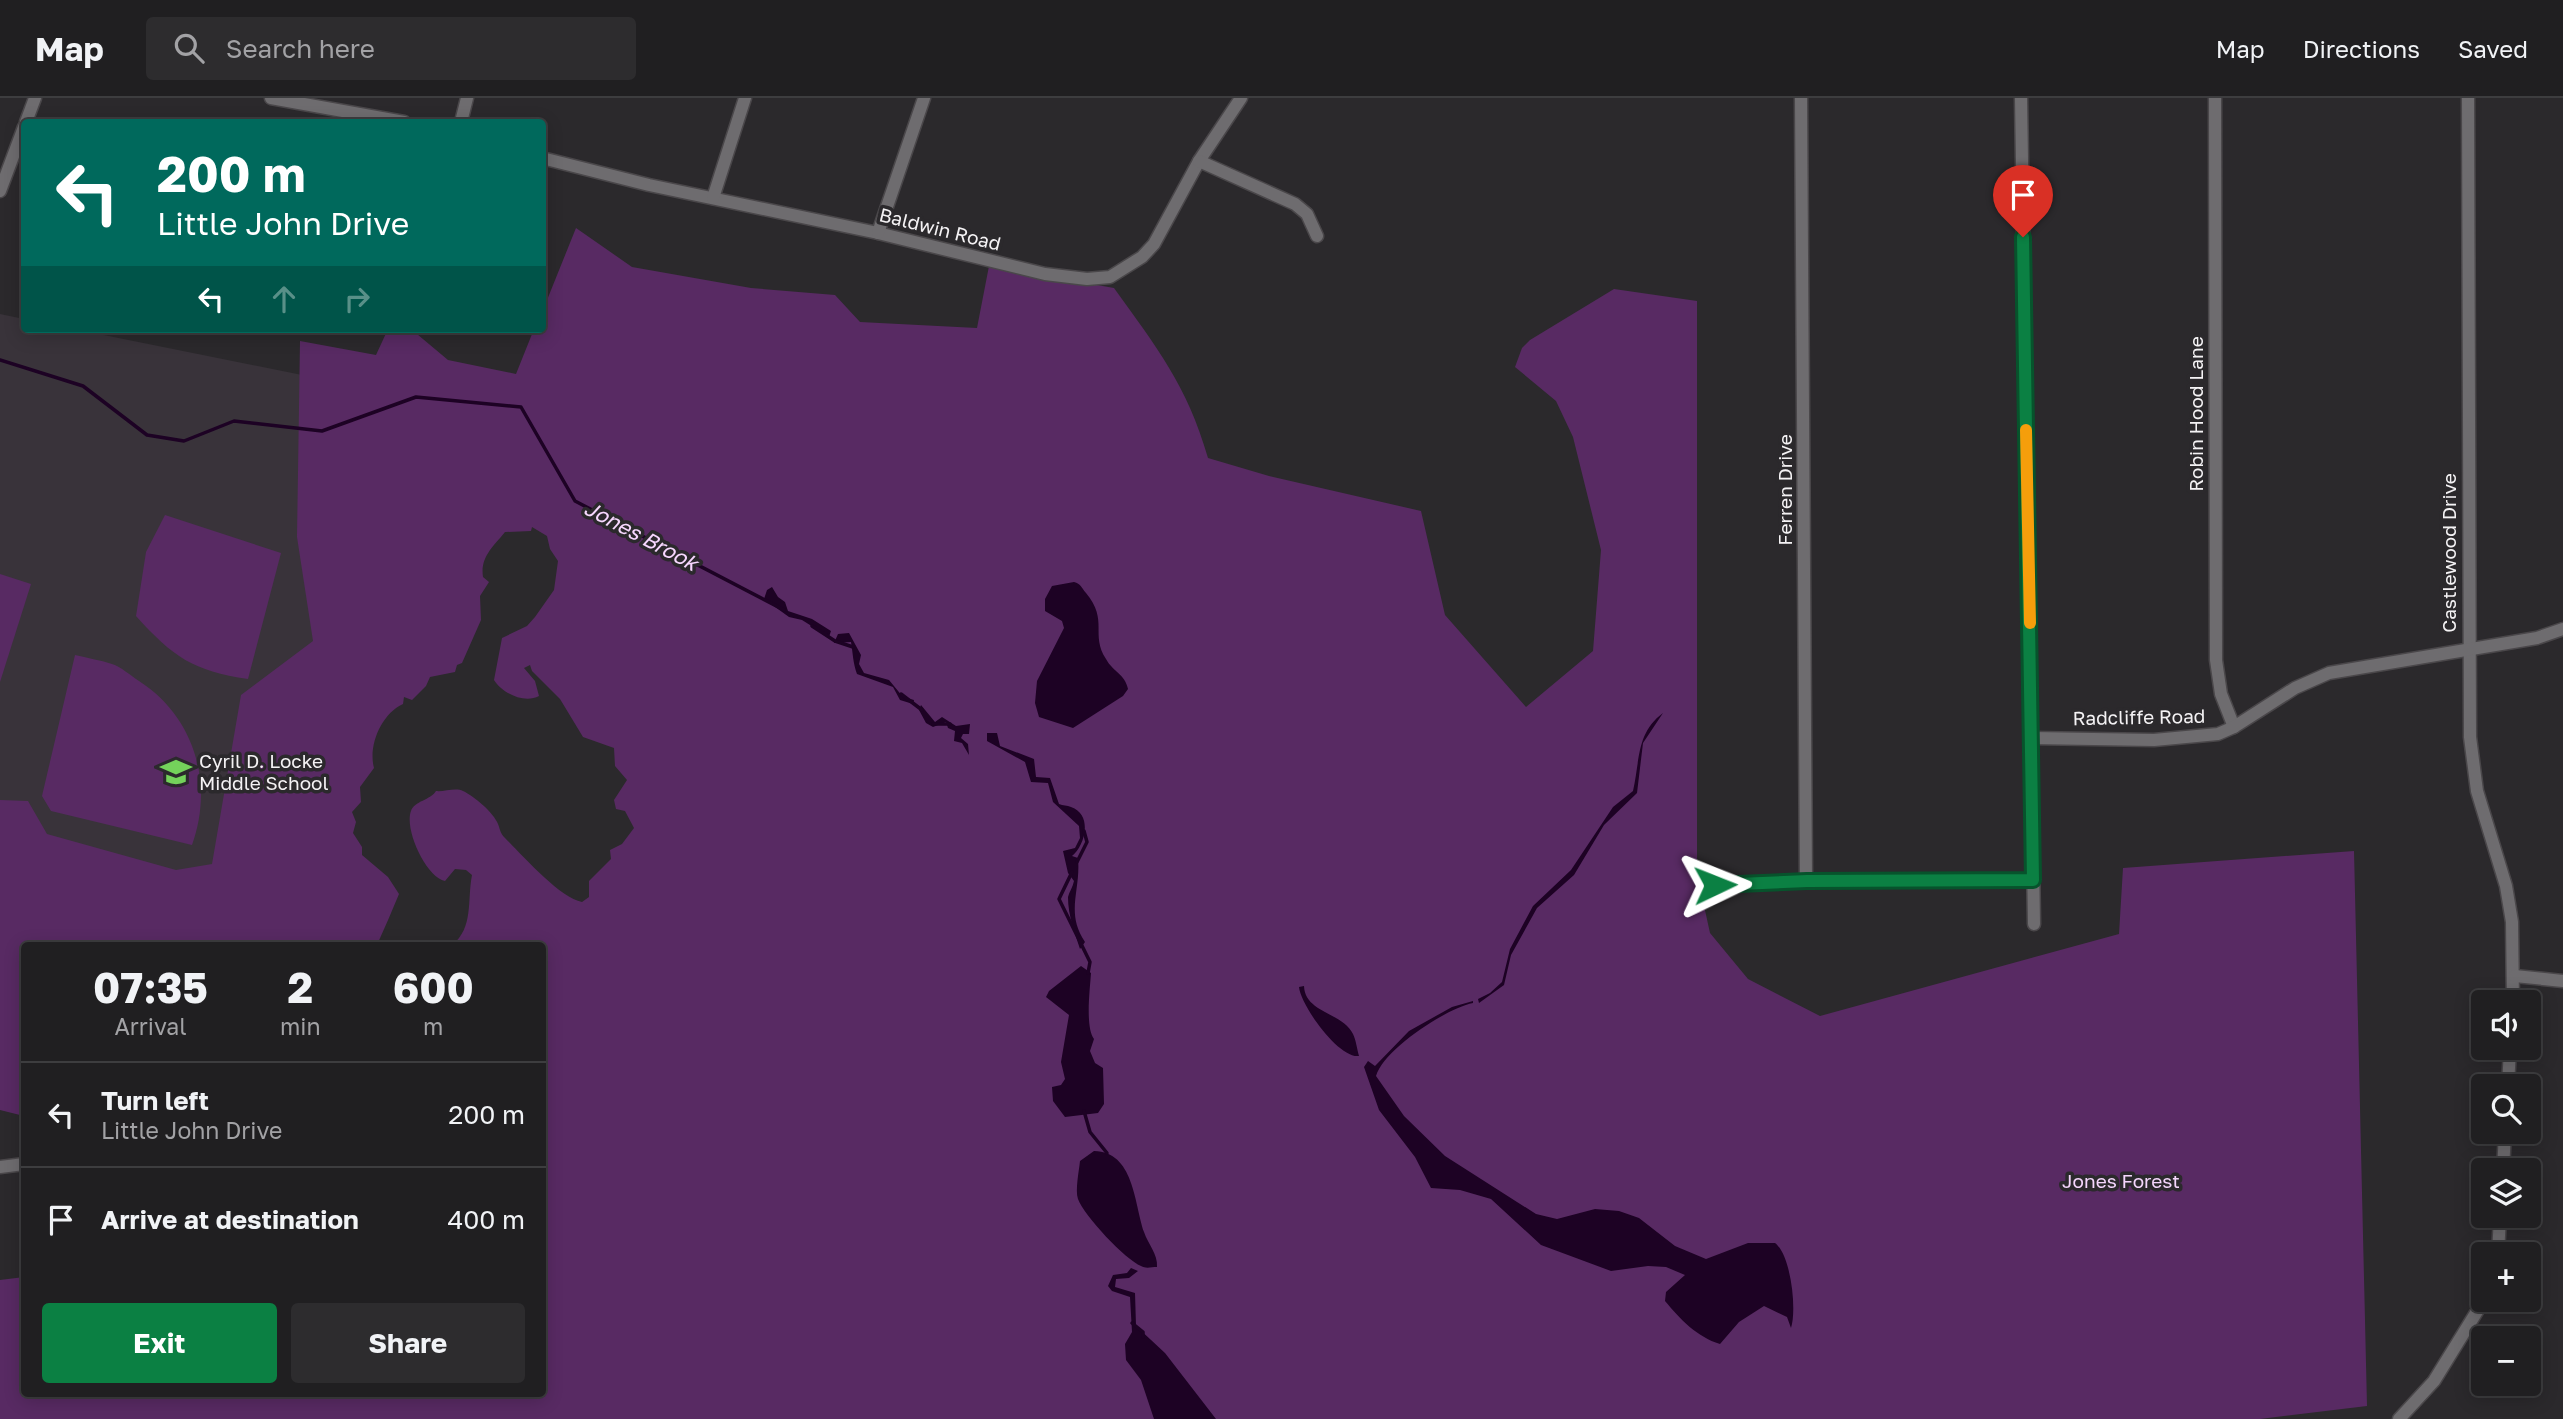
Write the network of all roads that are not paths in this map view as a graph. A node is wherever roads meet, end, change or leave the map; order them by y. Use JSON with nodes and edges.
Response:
{"nodes":[{"id":1,"x":35,"y":98,"type":"edge"},
{"id":2,"x":271,"y":98,"type":"edge"},
{"id":3,"x":467,"y":98,"type":"edge"},
{"id":4,"x":745,"y":98,"type":"edge"},
{"id":5,"x":925,"y":98,"type":"edge"},
{"id":6,"x":1241,"y":98,"type":"edge"},
{"id":7,"x":1801,"y":98,"type":"edge"},
{"id":8,"x":2021,"y":98,"type":"edge"},
{"id":9,"x":2215,"y":98,"type":"edge"},
{"id":10,"x":2468,"y":98,"type":"edge"},
{"id":11,"x":27,"y":119,"type":"edge"},
{"id":12,"x":378,"y":119,"type":"edge"},
{"id":13,"x":462,"y":119,"type":"edge"},
{"id":14,"x":21,"y":136,"type":"edge"},
{"id":15,"x":546,"y":159,"type":"edge"},
{"id":16,"x":1199,"y":161,"type":"junction"},
{"id":17,"x":0,"y":191,"type":"edge"},
{"id":18,"x":713,"y":198,"type":"junction"},
{"id":19,"x":878,"y":233,"type":"junction"},
{"id":20,"x":1317,"y":236,"type":"dead end"},
{"id":21,"x":2563,"y":629,"type":"edge"},
{"id":22,"x":2468,"y":649,"type":"junction"},
{"id":23,"x":2234,"y":727,"type":"junction"},
{"id":24,"x":2032,"y":738,"type":"junction"},
{"id":25,"x":2033,"y":880,"type":"junction"},
{"id":26,"x":1807,"y":881,"type":"junction"},
{"id":27,"x":1715,"y":885,"type":"dead end"},
{"id":28,"x":2034,"y":924,"type":"dead end"},
{"id":29,"x":2515,"y":976,"type":"junction"},
{"id":30,"x":2563,"y":981,"type":"edge"},
{"id":31,"x":2514,"y":990,"type":"edge"},
{"id":32,"x":21,"y":1164,"type":"edge"},
{"id":33,"x":0,"y":1167,"type":"edge"},
{"id":34,"x":2477,"y":1312,"type":"edge"},
{"id":35,"x":2399,"y":1419,"type":"edge"}],
"edges":[{"from":1,"to":11,"type":"street"},
{"from":2,"to":12,"type":"street"},
{"from":3,"to":13,"type":"street"},
{"from":4,"to":18,"type":"street"},
{"from":5,"to":19,"type":"street"},
{"from":6,"to":16,"type":"street","name":"Baldwin Road"},
{"from":7,"to":26,"type":"street","name":"Ferren Drive"},
{"from":8,"to":24,"type":"street"},
{"from":9,"to":23,"type":"street","name":"Robin Hood Lane"},
{"from":10,"to":22,"type":"street","name":"Castlewood Drive"},
{"from":14,"to":17,"type":"street"},
{"from":15,"to":18,"type":"street","name":"Baldwin Road"},
{"from":16,"to":19,"type":"street","name":"Baldwin Road"},
{"from":16,"to":20,"type":"street"},
{"from":18,"to":19,"type":"street","name":"Baldwin Road"},
{"from":21,"to":22,"type":"street","name":"Radcliffe Road"},
{"from":22,"to":23,"type":"street","name":"Radcliffe Road"},
{"from":22,"to":29,"type":"street","name":"Castlewood Drive"},
{"from":23,"to":24,"type":"street","name":"Radcliffe Road"},
{"from":24,"to":25,"type":"street"},
{"from":25,"to":26,"type":"street"},
{"from":25,"to":28,"type":"street"},
{"from":26,"to":27,"type":"street"},
{"from":29,"to":30,"type":"street"},
{"from":29,"to":31,"type":"street","name":"Castlewood Drive"},
{"from":32,"to":33,"type":"street"},
{"from":34,"to":35,"type":"street"}]}
